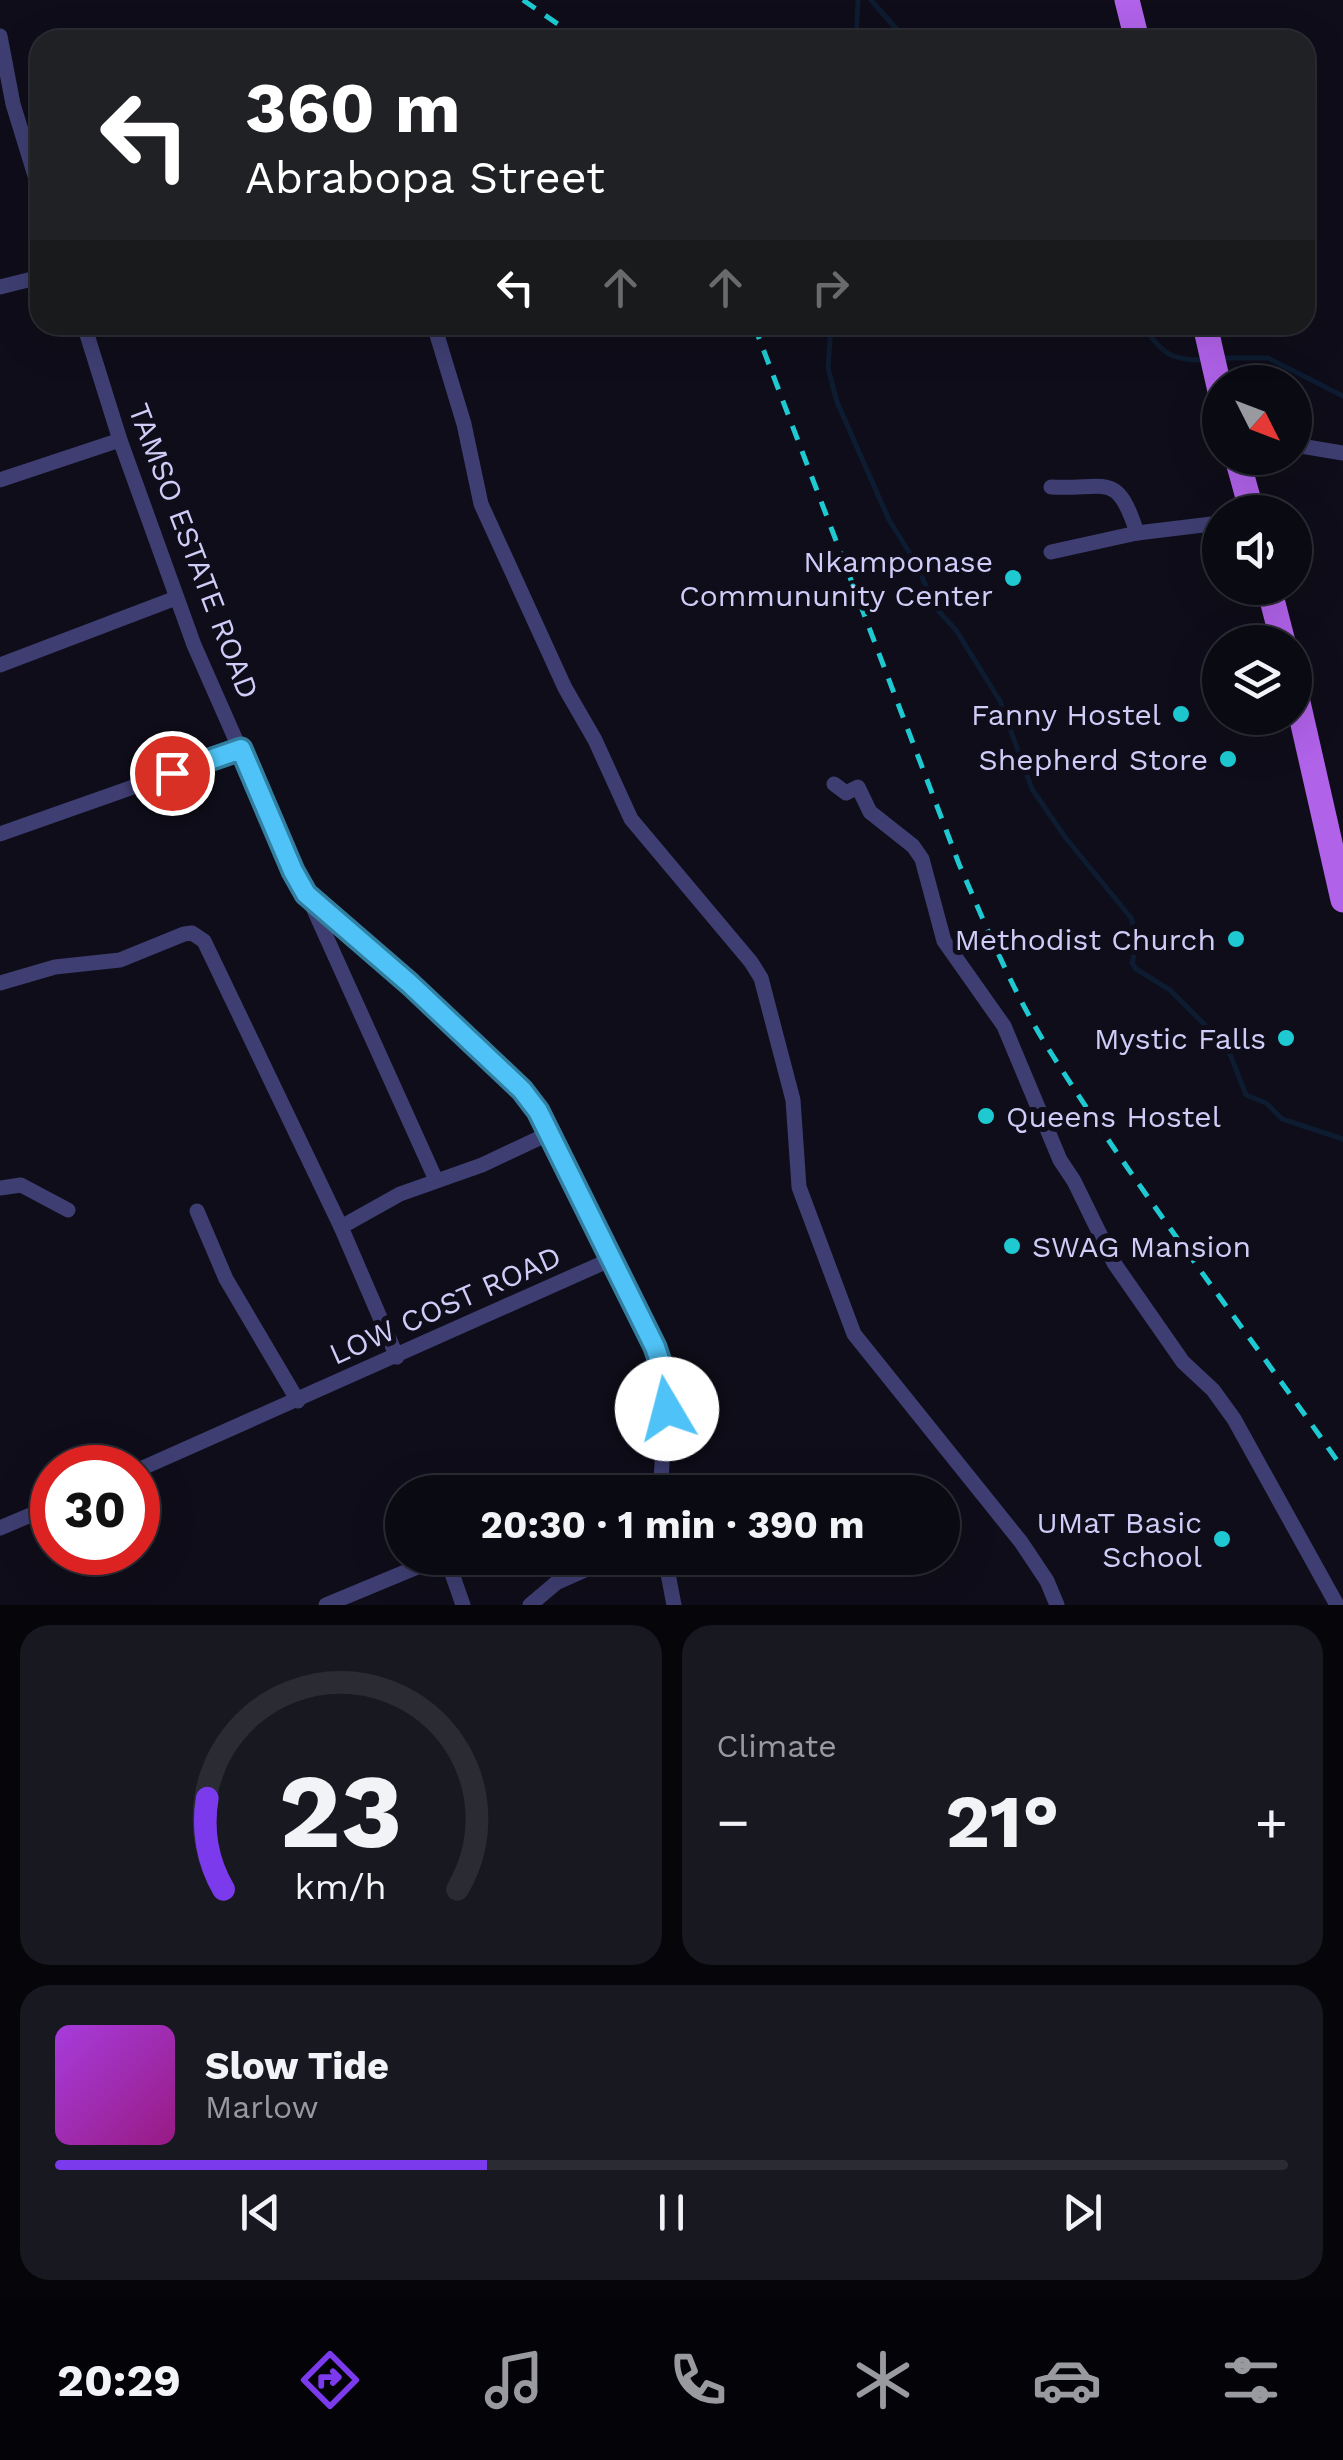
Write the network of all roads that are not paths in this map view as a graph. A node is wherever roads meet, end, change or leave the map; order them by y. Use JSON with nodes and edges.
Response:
{"nodes":[{"id":1,"x":1127,"y":0,"type":"edge"},
{"id":2,"x":1134,"y":30,"type":"edge"},
{"id":3,"x":0,"y":36,"type":"edge"},
{"id":4,"x":3,"y":69,"type":"edge"},
{"id":5,"x":30,"y":160,"type":"edge"},
{"id":6,"x":30,"y":280,"type":"edge"},
{"id":7,"x":0,"y":287,"type":"edge"},
{"id":8,"x":87,"y":335,"type":"edge"},
{"id":9,"x":437,"y":335,"type":"edge"},
{"id":10,"x":1207,"y":335,"type":"edge"},
{"id":11,"x":1214,"y":365,"type":"edge"},
{"id":12,"x":120,"y":440,"type":"junction"},
{"id":13,"x":1312,"y":448,"type":"edge"},
{"id":14,"x":1343,"y":453,"type":"edge"},
{"id":15,"x":0,"y":480,"type":"edge"},
{"id":16,"x":1051,"y":487,"type":"dead end"},
{"id":17,"x":1202,"y":525,"type":"edge"},
{"id":18,"x":1137,"y":532,"type":"junction"},
{"id":19,"x":1051,"y":552,"type":"dead end"},
{"id":20,"x":176,"y":598,"type":"junction"},
{"id":21,"x":0,"y":665,"type":"edge"},
{"id":22,"x":1305,"y":735,"type":"edge"},
{"id":23,"x":241,"y":749,"type":"junction"},
{"id":24,"x":834,"y":784,"type":"dead end"},
{"id":25,"x":0,"y":834,"type":"edge"},
{"id":26,"x":306,"y":894,"type":"junction"},
{"id":27,"x":1343,"y":900,"type":"edge"},
{"id":28,"x":0,"y":983,"type":"edge"},
{"id":29,"x":550,"y":1133,"type":"junction"},
{"id":30,"x":436,"y":1180,"type":"junction"},
{"id":31,"x":0,"y":1188,"type":"edge"},
{"id":32,"x":68,"y":1210,"type":"dead end"},
{"id":33,"x":198,"y":1211,"type":"dead end"},
{"id":34,"x":341,"y":1227,"type":"junction"},
{"id":35,"x":614,"y":1258,"type":"junction"},
{"id":36,"x":397,"y":1357,"type":"junction"},
{"id":37,"x":298,"y":1401,"type":"junction"},
{"id":38,"x":160,"y":1461,"type":"edge"},
{"id":39,"x":661,"y":1475,"type":"edge"},
{"id":40,"x":30,"y":1515,"type":"edge"},
{"id":41,"x":0,"y":1528,"type":"edge"},
{"id":42,"x":575,"y":1575,"type":"edge"},
{"id":43,"x":669,"y":1575,"type":"edge"},
{"id":44,"x":1336,"y":1594,"type":"edge"},
{"id":45,"x":326,"y":1605,"type":"edge"},
{"id":46,"x":463,"y":1605,"type":"edge"},
{"id":47,"x":530,"y":1605,"type":"edge"},
{"id":48,"x":674,"y":1605,"type":"edge"},
{"id":49,"x":1058,"y":1605,"type":"edge"}],
"edges":[{"from":1,"to":2,"type":"main road"},
{"from":3,"to":4,"type":"street"},
{"from":4,"to":5,"type":"street"},
{"from":6,"to":7,"type":"street"},
{"from":8,"to":12,"type":"street","name":"TAMSO ESTATE ROAD"},
{"from":9,"to":49,"type":"street"},
{"from":10,"to":11,"type":"main road"},
{"from":12,"to":15,"type":"street"},
{"from":12,"to":20,"type":"street","name":"TAMSO ESTATE ROAD"},
{"from":13,"to":14,"type":"street"},
{"from":16,"to":18,"type":"street"},
{"from":17,"to":18,"type":"street"},
{"from":18,"to":19,"type":"street"},
{"from":20,"to":21,"type":"street"},
{"from":20,"to":23,"type":"street","name":"TAMSO ESTATE ROAD"},
{"from":22,"to":27,"type":"main road"},
{"from":23,"to":25,"type":"street"},
{"from":23,"to":26,"type":"street","name":"TAMSO ESTATE ROAD"},
{"from":24,"to":44,"type":"street"},
{"from":26,"to":29,"type":"street","name":"TAMSO ESTATE ROAD"},
{"from":26,"to":30,"type":"street"},
{"from":28,"to":34,"type":"street"},
{"from":29,"to":30,"type":"street"},
{"from":29,"to":35,"type":"street","name":"TAMSO ESTATE ROAD"},
{"from":30,"to":34,"type":"street"},
{"from":31,"to":32,"type":"street"},
{"from":33,"to":37,"type":"street"},
{"from":34,"to":36,"type":"street"},
{"from":35,"to":36,"type":"street","name":"LOW COST ROAD"},
{"from":35,"to":39,"type":"street","name":"TAMSO ESTATE ROAD"},
{"from":36,"to":37,"type":"street","name":"LOW COST ROAD"},
{"from":37,"to":38,"type":"street","name":"LOW COST ROAD"},
{"from":40,"to":41,"type":"street"},
{"from":42,"to":47,"type":"street"},
{"from":43,"to":48,"type":"street"},
{"from":45,"to":46,"type":"street"}]}
